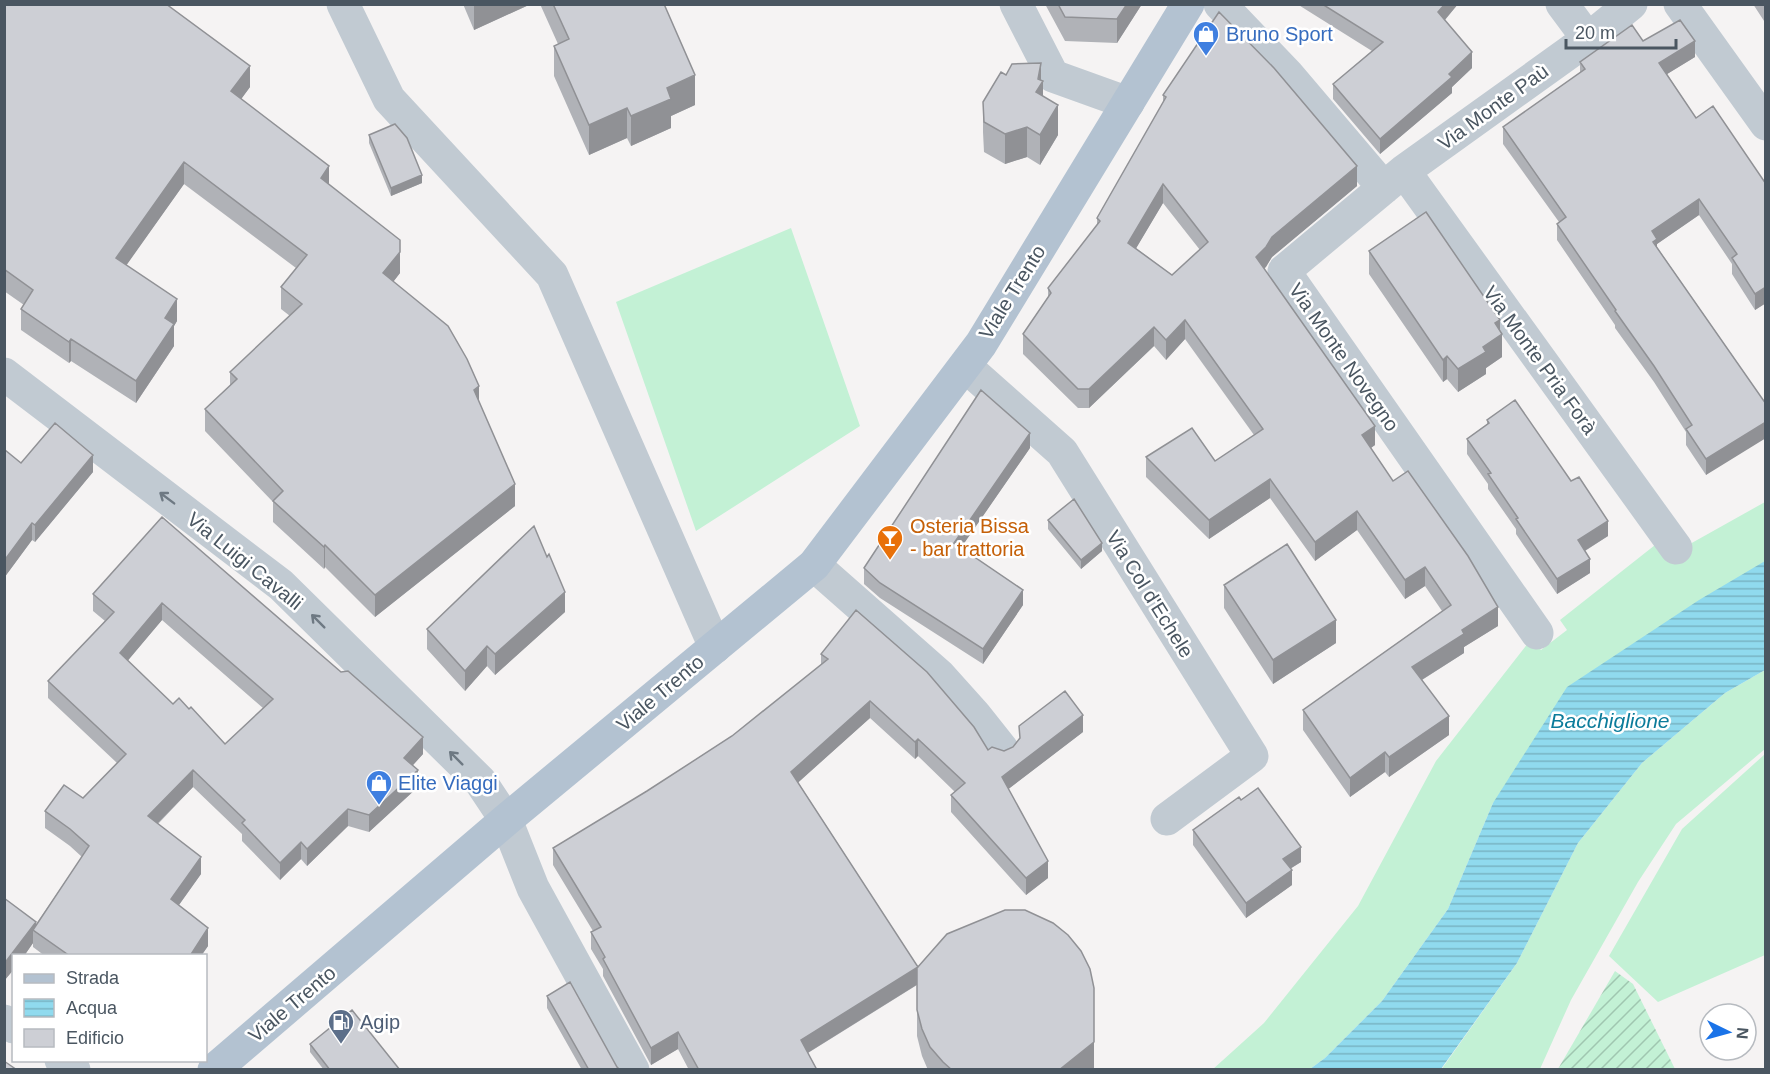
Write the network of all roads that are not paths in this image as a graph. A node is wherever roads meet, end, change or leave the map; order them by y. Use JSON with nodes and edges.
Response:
{"nodes":[{"id":1,"x":343,"y":4,"type":"edge"},
{"id":2,"x":1016,"y":4,"type":"edge"},
{"id":3,"x":1188,"y":4,"type":"edge"},
{"id":4,"x":1220,"y":4,"type":"edge"},
{"id":5,"x":1562,"y":4,"type":"edge"},
{"id":6,"x":1631,"y":4,"type":"edge"},
{"id":7,"x":1680,"y":4,"type":"edge"},
{"id":8,"x":1588,"y":39,"type":"junction"},
{"id":9,"x":1128,"y":104,"type":"junction"},
{"id":10,"x":1766,"y":124,"type":"edge"},
{"id":11,"x":1394,"y":180,"type":"junction"},
{"id":12,"x":965,"y":366,"type":"junction"},
{"id":13,"x":7,"y":380,"type":"edge"},
{"id":14,"x":1676,"y":548,"type":"dead end"},
{"id":15,"x":814,"y":565,"type":"junction"},
{"id":16,"x":1537,"y":633,"type":"dead end"},
{"id":17,"x":715,"y":647,"type":"junction"},
{"id":18,"x":1002,"y":749,"type":"edge"},
{"id":19,"x":1167,"y":819,"type":"dead end"},
{"id":20,"x":506,"y":820,"type":"junction"},
{"id":21,"x":214,"y":1070,"type":"edge"},
{"id":22,"x":633,"y":1070,"type":"edge"}],
"edges":[{"from":1,"to":17,"type":"street"},
{"from":2,"to":9,"type":"street"},
{"from":3,"to":9,"type":"main road","name":"Viale Trento"},
{"from":4,"to":11,"type":"street"},
{"from":5,"to":8,"type":"street"},
{"from":6,"to":8,"type":"street","name":"Via Monte Paù"},
{"from":7,"to":10,"type":"street"},
{"from":8,"to":11,"type":"street","name":"Via Monte Paù"},
{"from":9,"to":12,"type":"main road","name":"Viale Trento"},
{"from":11,"to":14,"type":"street","name":"Via Monte Pria Forà"},
{"from":11,"to":16,"type":"street","name":"Via Monte Novegno"},
{"from":12,"to":15,"type":"main road","name":"Viale Trento"},
{"from":12,"to":19,"type":"street","name":"Via Col d'Echele"},
{"from":20,"to":13,"type":"street","name":"Via Luigi Cavalli","one_way":true},
{"from":15,"to":17,"type":"main road","name":"Viale Trento"},
{"from":15,"to":18,"type":"street"},
{"from":17,"to":20,"type":"main road","name":"Viale Trento"},
{"from":20,"to":21,"type":"main road","name":"Viale Trento"},
{"from":20,"to":22,"type":"street"}]}
